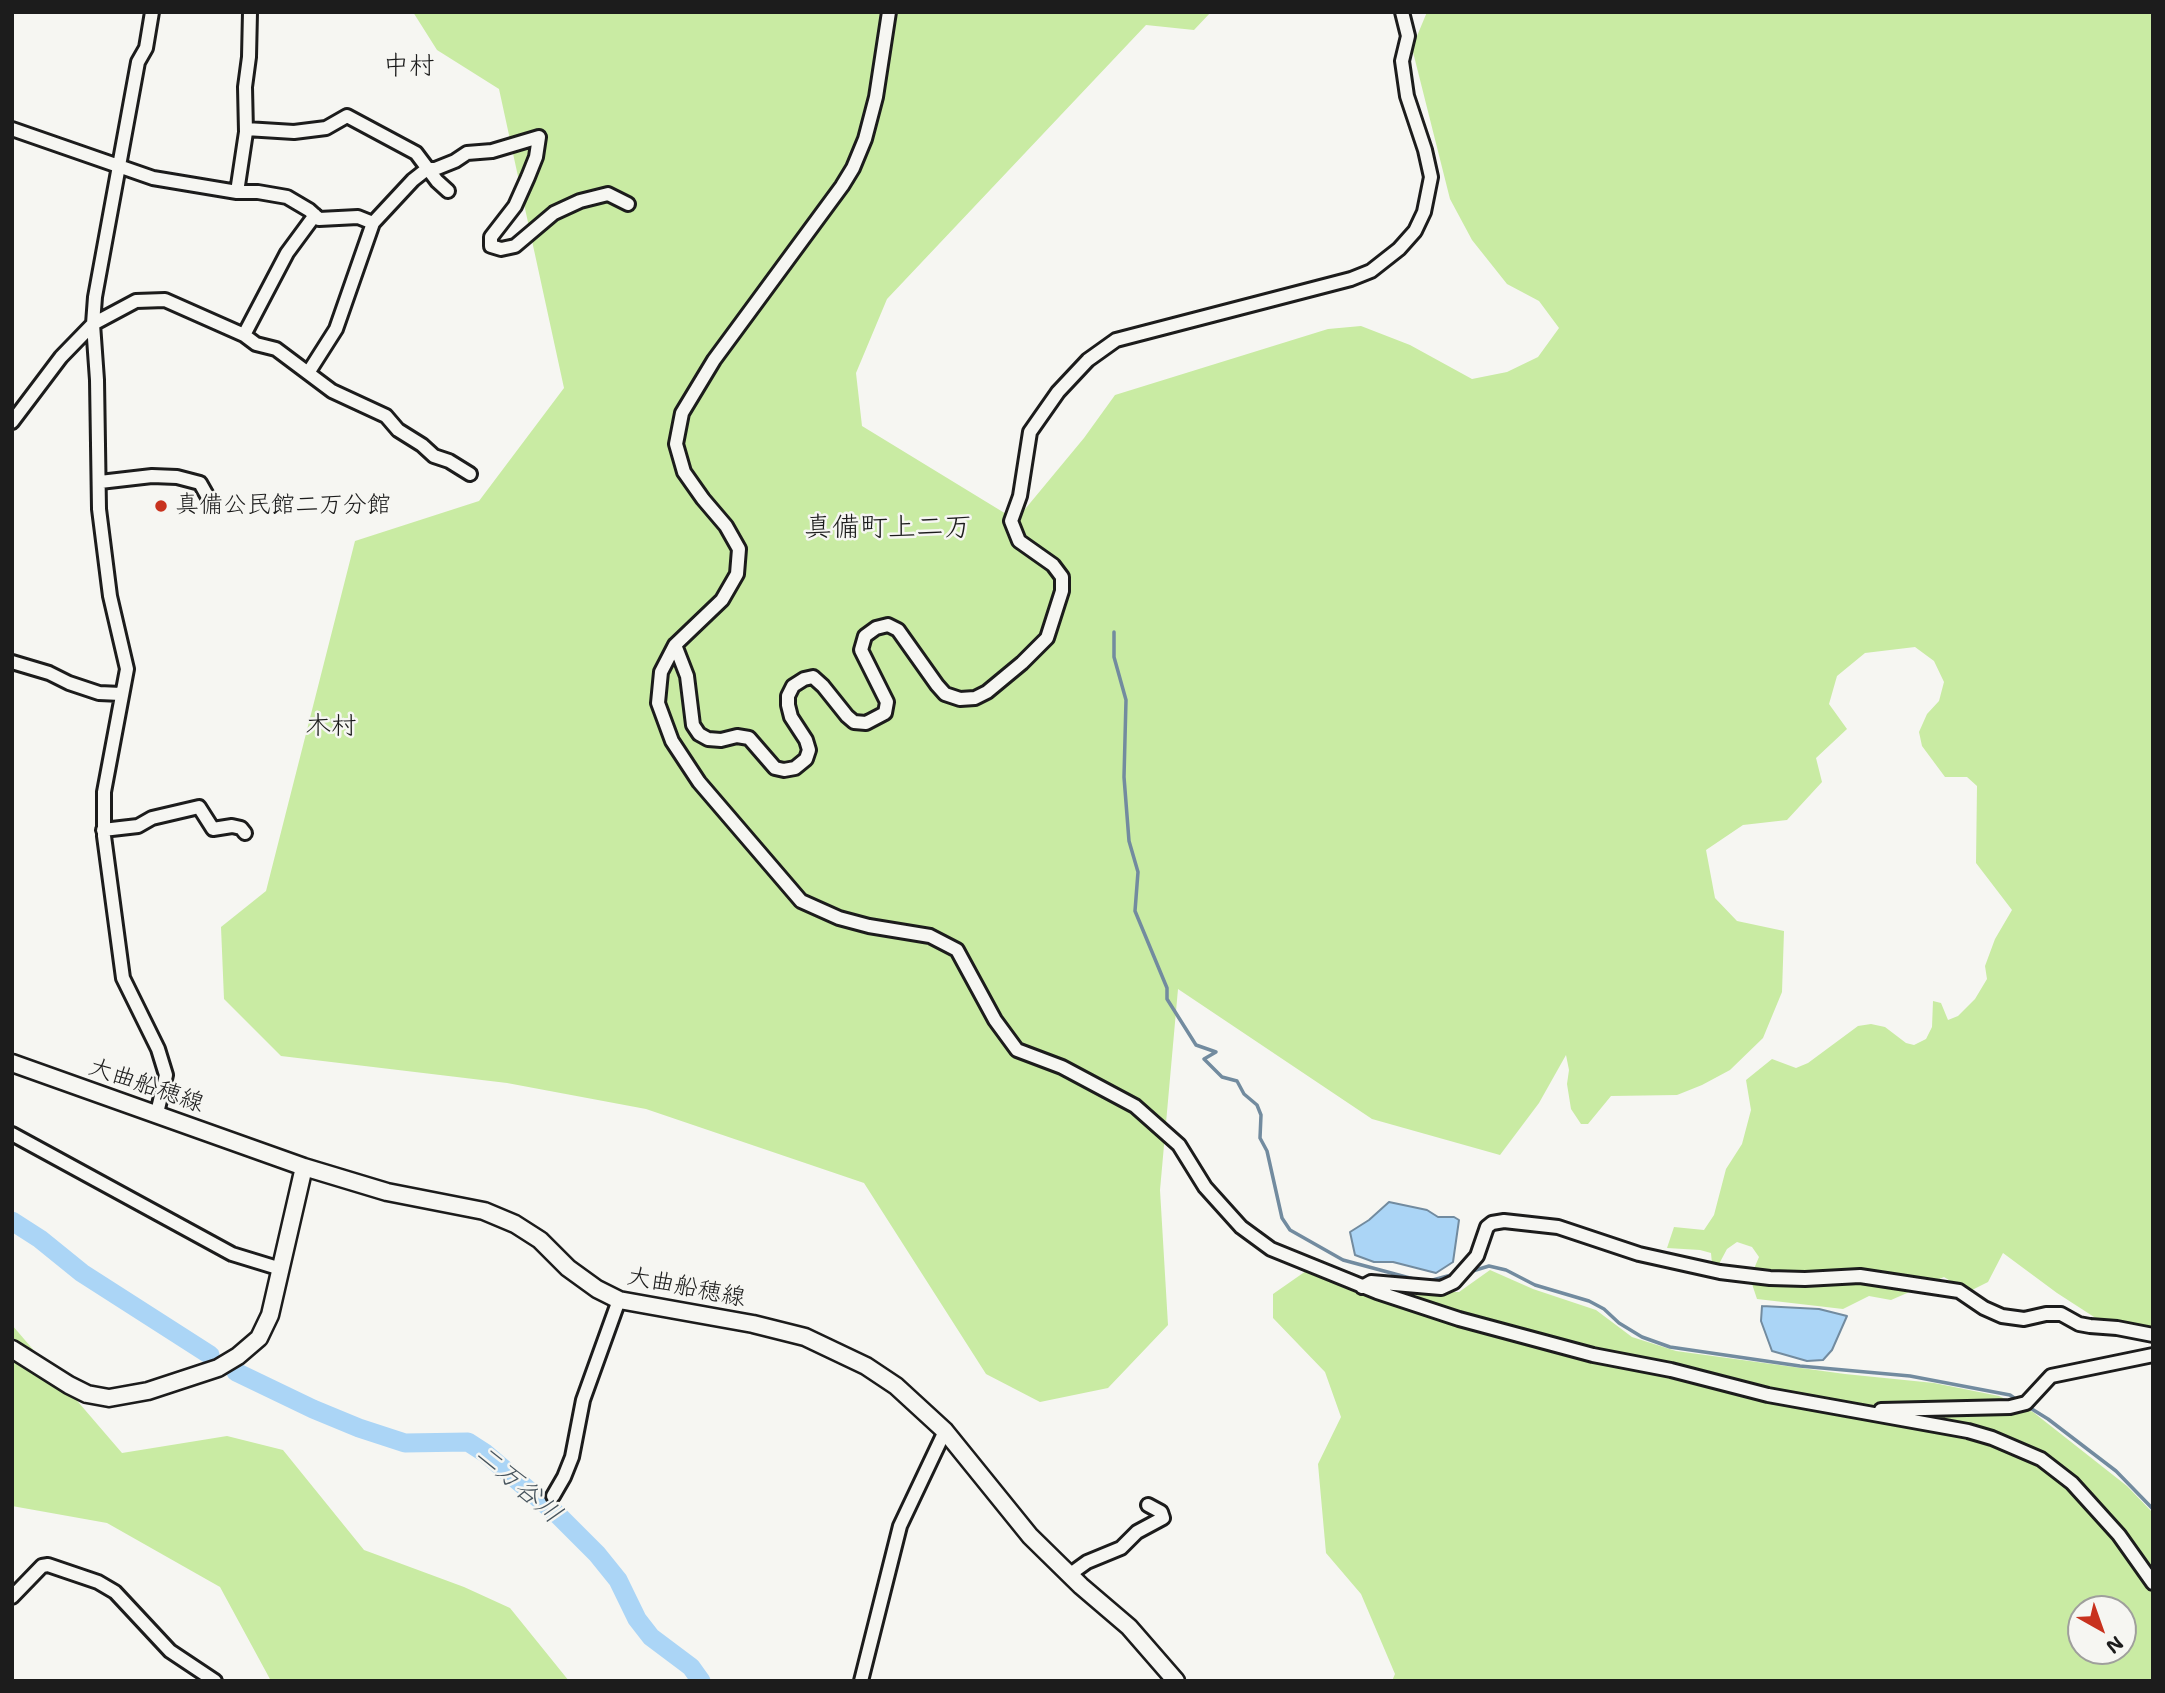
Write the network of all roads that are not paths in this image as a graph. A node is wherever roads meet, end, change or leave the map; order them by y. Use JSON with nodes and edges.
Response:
{"nodes":[{"id":1,"x":152,"y":12,"type":"edge"},
{"id":2,"x":250,"y":12,"type":"edge"},
{"id":3,"x":889,"y":12,"type":"edge"},
{"id":4,"x":1402,"y":12,"type":"edge"},
{"id":5,"x":12,"y":129,"type":"edge"},
{"id":6,"x":246,"y":129,"type":"junction"},
{"id":7,"x":119,"y":168,"type":"junction"},
{"id":8,"x":430,"y":169,"type":"junction"},
{"id":9,"x":448,"y":191,"type":"dead end"},
{"id":10,"x":237,"y":192,"type":"junction"},
{"id":11,"x":628,"y":204,"type":"dead end"},
{"id":12,"x":315,"y":215,"type":"junction"},
{"id":13,"x":373,"y":223,"type":"junction"},
{"id":14,"x":93,"y":324,"type":"junction"},
{"id":15,"x":244,"y":335,"type":"junction"},
{"id":16,"x":308,"y":373,"type":"junction"},
{"id":17,"x":12,"y":422,"type":"edge"},
{"id":18,"x":470,"y":474,"type":"dead end"},
{"id":19,"x":100,"y":482,"type":"junction"},
{"id":20,"x":213,"y":506,"type":"dead end"},
{"id":21,"x":675,"y":645,"type":"junction"},
{"id":22,"x":12,"y":662,"type":"edge"},
{"id":23,"x":121,"y":694,"type":"junction"},
{"id":24,"x":103,"y":830,"type":"junction"},
{"id":25,"x":245,"y":833,"type":"dead end"},
{"id":26,"x":12,"y":1063,"type":"edge"},
{"id":27,"x":157,"y":1113,"type":"junction"},
{"id":28,"x":12,"y":1134,"type":"edge"},
{"id":29,"x":304,"y":1167,"type":"junction"},
{"id":30,"x":281,"y":1269,"type":"junction"},
{"id":31,"x":1361,"y":1287,"type":"junction"},
{"id":32,"x":619,"y":1300,"type":"junction"},
{"id":33,"x":2153,"y":1335,"type":"edge"},
{"id":34,"x":12,"y":1349,"type":"edge"},
{"id":35,"x":2153,"y":1355,"type":"edge"},
{"id":36,"x":1854,"y":1411,"type":"junction"},
{"id":37,"x":945,"y":1431,"type":"junction"},
{"id":38,"x":552,"y":1496,"type":"dead end"},
{"id":39,"x":1148,"y":1505,"type":"dead end"},
{"id":40,"x":1069,"y":1575,"type":"junction"},
{"id":41,"x":2153,"y":1583,"type":"edge"},
{"id":42,"x":12,"y":1597,"type":"edge"},
{"id":43,"x":215,"y":1681,"type":"edge"},
{"id":44,"x":861,"y":1681,"type":"edge"},
{"id":45,"x":1176,"y":1681,"type":"edge"}],
"edges":[{"from":1,"to":7,"type":"street"},
{"from":2,"to":6,"type":"street"},
{"from":3,"to":21,"type":"street"},
{"from":4,"to":21,"type":"street"},
{"from":5,"to":7,"type":"street"},
{"from":6,"to":8,"type":"street"},
{"from":6,"to":10,"type":"street"},
{"from":7,"to":10,"type":"street"},
{"from":7,"to":14,"type":"street"},
{"from":8,"to":9,"type":"street"},
{"from":8,"to":11,"type":"street"},
{"from":8,"to":13,"type":"street"},
{"from":10,"to":12,"type":"street"},
{"from":12,"to":13,"type":"street"},
{"from":12,"to":15,"type":"street"},
{"from":13,"to":16,"type":"street"},
{"from":14,"to":15,"type":"street"},
{"from":14,"to":17,"type":"street"},
{"from":14,"to":19,"type":"street"},
{"from":15,"to":16,"type":"street"},
{"from":16,"to":18,"type":"street"},
{"from":19,"to":20,"type":"street"},
{"from":19,"to":23,"type":"street"},
{"from":21,"to":31,"type":"street"},
{"from":22,"to":23,"type":"street"},
{"from":23,"to":24,"type":"street"},
{"from":24,"to":25,"type":"street"},
{"from":24,"to":27,"type":"street"},
{"from":26,"to":27,"type":"main road","name":"大曲船穂線"},
{"from":27,"to":29,"type":"main road","name":"大曲船穂線"},
{"from":28,"to":30,"type":"street"},
{"from":29,"to":30,"type":"main road"},
{"from":29,"to":32,"type":"main road","name":"大曲船穂線"},
{"from":30,"to":34,"type":"main road"},
{"from":31,"to":33,"type":"street"},
{"from":31,"to":36,"type":"street"},
{"from":32,"to":37,"type":"main road","name":"大曲船穂線"},
{"from":32,"to":38,"type":"street"},
{"from":35,"to":36,"type":"street"},
{"from":36,"to":41,"type":"street"},
{"from":37,"to":40,"type":"main road","name":"大曲船穂線"},
{"from":37,"to":44,"type":"street"},
{"from":39,"to":40,"type":"street"},
{"from":40,"to":45,"type":"main road","name":"大曲船穂線"},
{"from":42,"to":43,"type":"street"}]}
